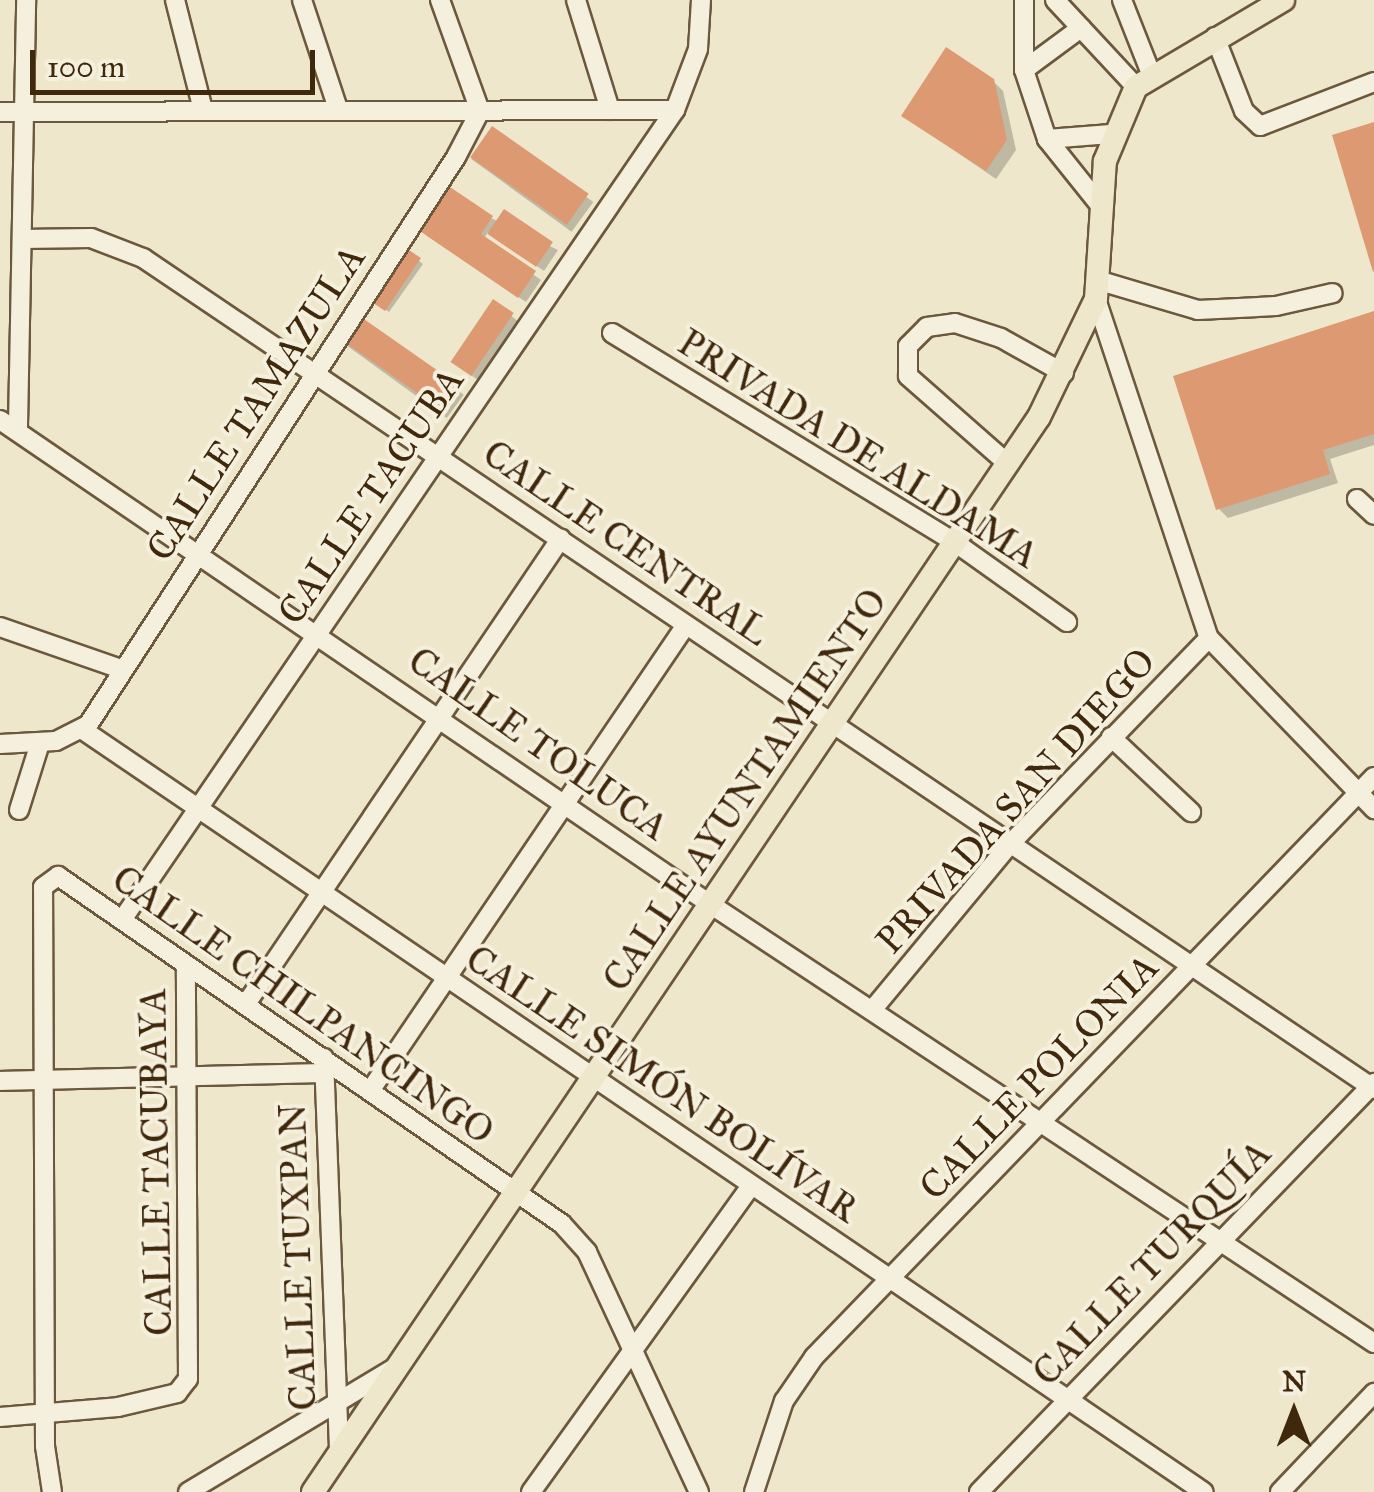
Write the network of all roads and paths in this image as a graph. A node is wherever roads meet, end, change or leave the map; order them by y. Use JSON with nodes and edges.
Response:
{"nodes":[{"id":1,"x":26,"y":0,"type":"edge"},
{"id":2,"x":175,"y":0,"type":"edge"},
{"id":3,"x":302,"y":0,"type":"edge"},
{"id":4,"x":440,"y":0,"type":"edge"},
{"id":5,"x":576,"y":0,"type":"edge"},
{"id":6,"x":701,"y":0,"type":"edge"},
{"id":7,"x":1024,"y":0,"type":"edge"},
{"id":8,"x":1055,"y":0,"type":"edge"},
{"id":9,"x":1122,"y":0,"type":"edge"},
{"id":10,"x":1269,"y":3,"type":"edge"},
{"id":11,"x":1081,"y":28,"type":"junction"},
{"id":12,"x":1215,"y":38,"type":"junction"},
{"id":13,"x":1024,"y":70,"type":"junction"},
{"id":14,"x":1144,"y":82,"type":"junction"},
{"id":15,"x":1374,"y":82,"type":"edge"},
{"id":16,"x":338,"y":109,"type":"junction"},
{"id":17,"x":203,"y":110,"type":"junction"},
{"id":18,"x":610,"y":110,"type":"junction"},
{"id":19,"x":675,"y":110,"type":"junction"},
{"id":20,"x":480,"y":111,"type":"junction"},
{"id":21,"x":0,"y":112,"type":"edge"},
{"id":22,"x":25,"y":112,"type":"junction"},
{"id":23,"x":1112,"y":134,"type":"junction"},
{"id":24,"x":1046,"y":139,"type":"junction"},
{"id":25,"x":1099,"y":204,"type":"junction"},
{"id":26,"x":22,"y":239,"type":"junction"},
{"id":27,"x":1096,"y":289,"type":"junction"},
{"id":28,"x":1333,"y":292,"type":"dead end"},
{"id":29,"x":612,"y":333,"type":"dead end"},
{"id":30,"x":314,"y":372,"type":"junction"},
{"id":31,"x":1064,"y":372,"type":"junction"},
{"id":32,"x":9,"y":423,"type":"edge"},
{"id":33,"x":439,"y":456,"type":"junction"},
{"id":34,"x":1006,"y":463,"type":"junction"},
{"id":35,"x":1356,"y":499,"type":"dead end"},
{"id":36,"x":1374,"y":515,"type":"edge"},
{"id":37,"x":560,"y":538,"type":"junction"},
{"id":38,"x":953,"y":541,"type":"junction"},
{"id":39,"x":199,"y":551,"type":"junction"},
{"id":40,"x":1067,"y":622,"type":"dead end"},
{"id":41,"x":686,"y":624,"type":"junction"},
{"id":42,"x":0,"y":627,"type":"edge"},
{"id":43,"x":318,"y":632,"type":"junction"},
{"id":44,"x":1209,"y":638,"type":"junction"},
{"id":45,"x":121,"y":669,"type":"junction"},
{"id":46,"x":437,"y":714,"type":"junction"},
{"id":47,"x":833,"y":722,"type":"junction"},
{"id":48,"x":83,"y":730,"type":"junction"},
{"id":49,"x":1111,"y":738,"type":"junction"},
{"id":50,"x":40,"y":742,"type":"junction"},
{"id":51,"x":0,"y":744,"type":"edge"},
{"id":52,"x":1374,"y":777,"type":"edge"},
{"id":53,"x":1358,"y":794,"type":"junction"},
{"id":54,"x":563,"y":802,"type":"junction"},
{"id":55,"x":197,"y":808,"type":"junction"},
{"id":56,"x":1374,"y":808,"type":"edge"},
{"id":57,"x":19,"y":810,"type":"dead end"},
{"id":58,"x":1191,"y":812,"type":"dead end"},
{"id":59,"x":1010,"y":844,"type":"junction"},
{"id":60,"x":322,"y":894,"type":"junction"},
{"id":61,"x":710,"y":904,"type":"junction"},
{"id":62,"x":122,"y":920,"type":"junction"},
{"id":63,"x":1194,"y":965,"type":"junction"},
{"id":64,"x":186,"y":966,"type":"junction"},
{"id":65,"x":446,"y":978,"type":"junction"},
{"id":66,"x":246,"y":1004,"type":"junction"},
{"id":67,"x":873,"y":1009,"type":"junction"},
{"id":68,"x":324,"y":1065,"type":"junction"},
{"id":69,"x":185,"y":1075,"type":"junction"},
{"id":70,"x":595,"y":1077,"type":"junction"},
{"id":71,"x":44,"y":1080,"type":"junction"},
{"id":72,"x":0,"y":1081,"type":"edge"},
{"id":73,"x":1373,"y":1086,"type":"edge"},
{"id":74,"x":370,"y":1091,"type":"junction"},
{"id":75,"x":1042,"y":1121,"type":"junction"},
{"id":76,"x":752,"y":1186,"type":"junction"},
{"id":77,"x":518,"y":1195,"type":"junction"},
{"id":78,"x":1220,"y":1238,"type":"junction"},
{"id":79,"x":888,"y":1276,"type":"junction"},
{"id":80,"x":1374,"y":1343,"type":"edge"},
{"id":81,"x":632,"y":1355,"type":"junction"},
{"id":82,"x":398,"y":1366,"type":"junction"},
{"id":83,"x":1374,"y":1393,"type":"edge"},
{"id":84,"x":1068,"y":1395,"type":"junction"},
{"id":85,"x":336,"y":1404,"type":"junction"},
{"id":86,"x":46,"y":1417,"type":"junction"},
{"id":87,"x":0,"y":1418,"type":"edge"},
{"id":88,"x":339,"y":1453,"type":"junction"},
{"id":89,"x":52,"y":1492,"type":"edge"},
{"id":90,"x":188,"y":1492,"type":"edge"},
{"id":91,"x":313,"y":1492,"type":"edge"},
{"id":92,"x":531,"y":1492,"type":"edge"},
{"id":93,"x":699,"y":1492,"type":"edge"},
{"id":94,"x":754,"y":1492,"type":"edge"},
{"id":95,"x":979,"y":1492,"type":"edge"},
{"id":96,"x":1204,"y":1492,"type":"edge"},
{"id":97,"x":1280,"y":1492,"type":"edge"}],
"edges":[{"from":1,"to":22,"type":"street"},
{"from":2,"to":17,"type":"street"},
{"from":3,"to":16,"type":"street"},
{"from":4,"to":20,"type":"street"},
{"from":5,"to":18,"type":"street"},
{"from":6,"to":19,"type":"street","name":"CALLE TACUBA"},
{"from":7,"to":13,"type":"street"},
{"from":8,"to":11,"type":"street"},
{"from":9,"to":14,"type":"street"},
{"from":10,"to":12,"type":"main road"},
{"from":11,"to":13,"type":"street"},
{"from":11,"to":14,"type":"street"},
{"from":12,"to":14,"type":"main road"},
{"from":12,"to":15,"type":"street"},
{"from":13,"to":24,"type":"street"},
{"from":14,"to":23,"type":"main road","name":"CALLE AYUNTAMIENTO"},
{"from":16,"to":17,"type":"street"},
{"from":16,"to":20,"type":"street"},
{"from":17,"to":22,"type":"street"},
{"from":18,"to":19,"type":"street"},
{"from":18,"to":20,"type":"street"},
{"from":19,"to":33,"type":"street","name":"CALLE TACUBA"},
{"from":20,"to":30,"type":"street","name":"CALLE TAMAZULA"},
{"from":21,"to":22,"type":"street"},
{"from":22,"to":26,"type":"street"},
{"from":23,"to":24,"type":"street"},
{"from":23,"to":25,"type":"main road","name":"CALLE AYUNTAMIENTO"},
{"from":24,"to":25,"type":"street"},
{"from":25,"to":27,"type":"main road","name":"CALLE AYUNTAMIENTO"},
{"from":26,"to":30,"type":"street","name":"CALLE CENTRAL"},
{"from":26,"to":32,"type":"street"},
{"from":27,"to":28,"type":"street"},
{"from":27,"to":31,"type":"main road","name":"CALLE AYUNTAMIENTO"},
{"from":27,"to":44,"type":"street"},
{"from":29,"to":38,"type":"street","name":"PRIVADA DE ALDAMA"},
{"from":30,"to":33,"type":"street","name":"CALLE CENTRAL"},
{"from":30,"to":39,"type":"street","name":"CALLE TAMAZULA"},
{"from":31,"to":34,"type":"main road","name":"CALLE AYUNTAMIENTO"},
{"from":31,"to":34,"type":"street"},
{"from":32,"to":39,"type":"street","name":"CALLE TOLUCA"},
{"from":33,"to":37,"type":"street","name":"CALLE CENTRAL"},
{"from":33,"to":43,"type":"street","name":"CALLE TACUBA"},
{"from":34,"to":38,"type":"main road","name":"CALLE AYUNTAMIENTO"},
{"from":35,"to":36,"type":"street"},
{"from":37,"to":41,"type":"street","name":"CALLE CENTRAL"},
{"from":37,"to":46,"type":"street"},
{"from":38,"to":40,"type":"street","name":"PRIVADA DE ALDAMA"},
{"from":38,"to":47,"type":"main road","name":"CALLE AYUNTAMIENTO"},
{"from":39,"to":43,"type":"street","name":"CALLE TOLUCA"},
{"from":39,"to":45,"type":"street","name":"CALLE TAMAZULA"},
{"from":41,"to":47,"type":"street","name":"CALLE CENTRAL"},
{"from":41,"to":54,"type":"street"},
{"from":42,"to":45,"type":"street"},
{"from":43,"to":46,"type":"street","name":"CALLE TOLUCA"},
{"from":43,"to":55,"type":"street","name":"CALLE TACUBA"},
{"from":44,"to":49,"type":"street","name":"PRIVADA SAN DIEGO"},
{"from":44,"to":53,"type":"street"},
{"from":45,"to":48,"type":"street","name":"CALLE TAMAZULA"},
{"from":46,"to":54,"type":"street","name":"CALLE TOLUCA"},
{"from":46,"to":60,"type":"street"},
{"from":47,"to":59,"type":"street","name":"CALLE CENTRAL"},
{"from":47,"to":61,"type":"main road","name":"CALLE AYUNTAMIENTO"},
{"from":48,"to":50,"type":"street"},
{"from":48,"to":55,"type":"street","name":"CALLE SIMÓN BOLÍVAR"},
{"from":49,"to":58,"type":"street"},
{"from":49,"to":59,"type":"street","name":"PRIVADA SAN DIEGO"},
{"from":50,"to":51,"type":"street"},
{"from":50,"to":57,"type":"street"},
{"from":52,"to":53,"type":"street","name":"CALLE POLONIA"},
{"from":53,"to":56,"type":"street"},
{"from":53,"to":63,"type":"street","name":"CALLE POLONIA"},
{"from":54,"to":61,"type":"street","name":"CALLE TOLUCA"},
{"from":54,"to":65,"type":"street"},
{"from":55,"to":60,"type":"street","name":"CALLE SIMÓN BOLÍVAR"},
{"from":55,"to":62,"type":"street","name":"CALLE TACUBA"},
{"from":59,"to":63,"type":"street","name":"CALLE CENTRAL"},
{"from":59,"to":67,"type":"street","name":"PRIVADA SAN DIEGO"},
{"from":60,"to":65,"type":"street","name":"CALLE SIMÓN BOLÍVAR"},
{"from":60,"to":66,"type":"street"},
{"from":61,"to":67,"type":"street","name":"CALLE TOLUCA"},
{"from":61,"to":70,"type":"main road","name":"CALLE AYUNTAMIENTO"},
{"from":62,"to":64,"type":"street","name":"CALLE CHILPANCINGO"},
{"from":62,"to":71,"type":"street","name":"CALLE CHILPANCINGO"},
{"from":63,"to":73,"type":"street","name":"CALLE CENTRAL"},
{"from":63,"to":75,"type":"street","name":"CALLE POLONIA"},
{"from":64,"to":66,"type":"street","name":"CALLE CHILPANCINGO"},
{"from":64,"to":69,"type":"street","name":"CALLE TACUBAYA"},
{"from":65,"to":70,"type":"street","name":"CALLE SIMÓN BOLÍVAR"},
{"from":65,"to":74,"type":"street"},
{"from":66,"to":68,"type":"street","name":"CALLE CHILPANCINGO"},
{"from":67,"to":75,"type":"street","name":"CALLE TOLUCA"},
{"from":68,"to":69,"type":"street"},
{"from":68,"to":74,"type":"street","name":"CALLE CHILPANCINGO"},
{"from":68,"to":85,"type":"street","name":"CALLE TUXPAN"},
{"from":69,"to":71,"type":"street"},
{"from":69,"to":86,"type":"street","name":"CALLE TACUBAYA"},
{"from":70,"to":76,"type":"street","name":"CALLE SIMÓN BOLÍVAR"},
{"from":70,"to":77,"type":"main road","name":"CALLE AYUNTAMIENTO"},
{"from":71,"to":72,"type":"street"},
{"from":71,"to":86,"type":"street"},
{"from":73,"to":78,"type":"street","name":"CALLE TURQUÍA"},
{"from":74,"to":77,"type":"street","name":"CALLE CHILPANCINGO"},
{"from":75,"to":78,"type":"street","name":"CALLE TOLUCA"},
{"from":75,"to":79,"type":"street","name":"CALLE POLONIA"},
{"from":76,"to":79,"type":"street","name":"CALLE SIMÓN BOLÍVAR"},
{"from":76,"to":81,"type":"street"},
{"from":77,"to":81,"type":"street","name":"CALLE CHILPANCINGO"},
{"from":77,"to":82,"type":"main road","name":"CALLE AYUNTAMIENTO"},
{"from":78,"to":80,"type":"street","name":"CALLE TOLUCA"},
{"from":78,"to":84,"type":"street","name":"CALLE TURQUÍA"},
{"from":79,"to":84,"type":"street","name":"CALLE SIMÓN BOLÍVAR"},
{"from":79,"to":94,"type":"street","name":"CALLE POLONIA"},
{"from":81,"to":92,"type":"street"},
{"from":81,"to":93,"type":"street","name":"CALLE CHILPANCINGO"},
{"from":82,"to":85,"type":"street"},
{"from":82,"to":88,"type":"main road","name":"CALLE AYUNTAMIENTO"},
{"from":83,"to":97,"type":"street"},
{"from":84,"to":95,"type":"street","name":"CALLE TURQUÍA"},
{"from":84,"to":96,"type":"street","name":"CALLE SIMÓN BOLÍVAR"},
{"from":85,"to":88,"type":"street","name":"CALLE TUXPAN"},
{"from":85,"to":90,"type":"street"},
{"from":86,"to":87,"type":"street"},
{"from":86,"to":89,"type":"street"},
{"from":88,"to":91,"type":"main road","name":"CALLE AYUNTAMIENTO"}]}
